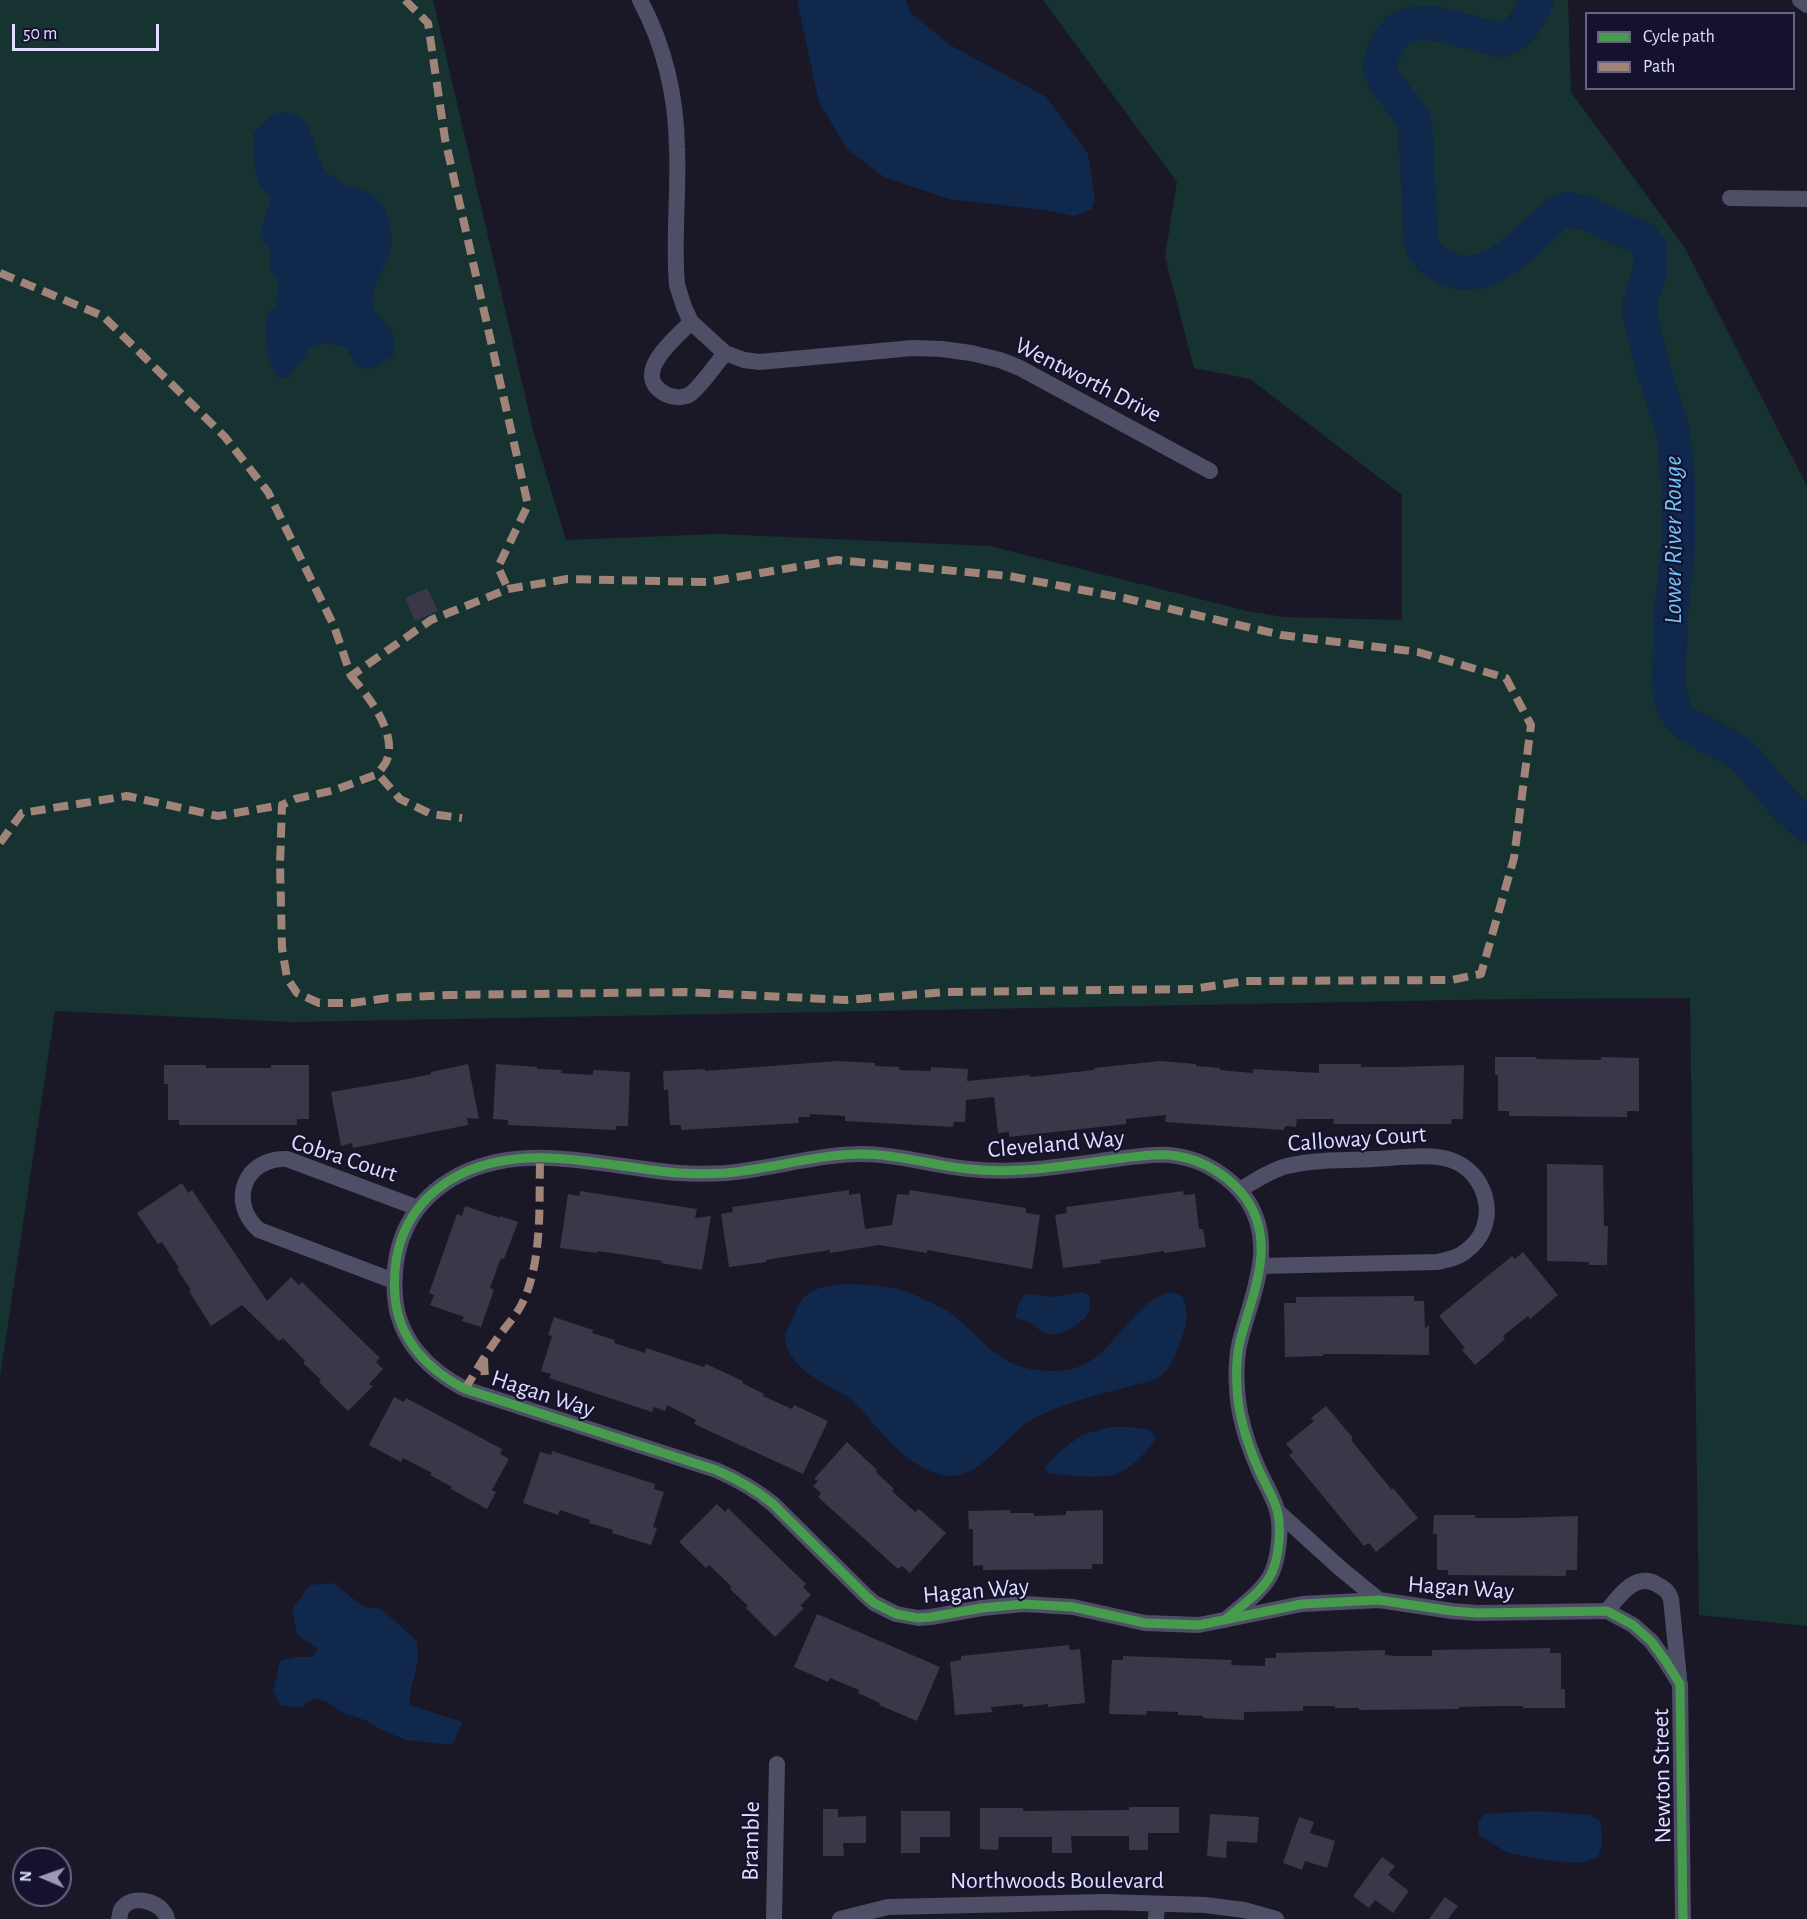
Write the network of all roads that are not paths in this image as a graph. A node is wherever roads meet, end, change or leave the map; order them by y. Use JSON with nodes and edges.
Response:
{"nodes":[{"id":1,"x":640,"y":0,"type":"edge"},
{"id":2,"x":1800,"y":0,"type":"edge"},
{"id":3,"x":1807,"y":6,"type":"edge"},
{"id":4,"x":1730,"y":198,"type":"dead end"},
{"id":5,"x":1807,"y":199,"type":"edge"},
{"id":6,"x":691,"y":322,"type":"junction"},
{"id":7,"x":725,"y":353,"type":"junction"},
{"id":8,"x":1210,"y":471,"type":"dead end"},
{"id":9,"x":1239,"y":1190,"type":"junction"},
{"id":10,"x":418,"y":1208,"type":"junction"},
{"id":11,"x":1261,"y":1266,"type":"junction"},
{"id":12,"x":394,"y":1281,"type":"junction"},
{"id":13,"x":1278,"y":1511,"type":"junction"},
{"id":14,"x":1379,"y":1600,"type":"junction"},
{"id":15,"x":1607,"y":1611,"type":"junction"},
{"id":16,"x":1225,"y":1620,"type":"junction"},
{"id":17,"x":1651,"y":1641,"type":"joint"},
{"id":18,"x":1680,"y":1684,"type":"junction"},
{"id":19,"x":777,"y":1764,"type":"dead end"},
{"id":20,"x":1104,"y":1911,"type":"edge"},
{"id":21,"x":1156,"y":1911,"type":"edge"},
{"id":22,"x":119,"y":1919,"type":"edge"},
{"id":23,"x":167,"y":1919,"type":"edge"},
{"id":24,"x":774,"y":1919,"type":"edge"},
{"id":25,"x":840,"y":1919,"type":"edge"},
{"id":26,"x":1276,"y":1919,"type":"edge"},
{"id":27,"x":1683,"y":1919,"type":"edge"}],
"edges":[{"from":1,"to":6,"type":"street","name":"Wentworth Drive"},
{"from":2,"to":3,"type":"street"},
{"from":4,"to":5,"type":"street"},
{"from":6,"to":7,"type":"street","name":"Wentworth Drive"},
{"from":6,"to":7,"type":"street"},
{"from":7,"to":8,"type":"street","name":"Wentworth Drive"},
{"from":9,"to":10,"type":"street","name":"Cleveland Way"},
{"from":9,"to":11,"type":"street","name":"Cleveland Way"},
{"from":9,"to":11,"type":"street","name":"Calloway Court"},
{"from":10,"to":12,"type":"street","name":"Hagan Way"},
{"from":10,"to":12,"type":"street","name":"Cobra Court"},
{"from":11,"to":13,"type":"street","name":"Cleveland Way"},
{"from":12,"to":16,"type":"street","name":"Hagan Way"},
{"from":13,"to":14,"type":"street","name":"Cleveland Way"},
{"from":13,"to":16,"type":"street","name":"Cleveland Way"},
{"from":14,"to":15,"type":"street","name":"Hagan Way"},
{"from":14,"to":16,"type":"street","name":"Hagan Way"},
{"from":15,"to":17,"type":"street","name":"Hagan Way"},
{"from":15,"to":18,"type":"street","name":"Newton Street"},
{"from":17,"to":18,"type":"street","name":"Newton Street"},
{"from":18,"to":27,"type":"street","name":"Newton Street"},
{"from":19,"to":24,"type":"street","name":"Bramble"},
{"from":20,"to":21,"type":"street","name":"Northwoods Boulevard"},
{"from":20,"to":25,"type":"street","name":"Northwoods Boulevard"},
{"from":21,"to":26,"type":"street","name":"Northwoods Boulevard"},
{"from":22,"to":23,"type":"street"}]}
